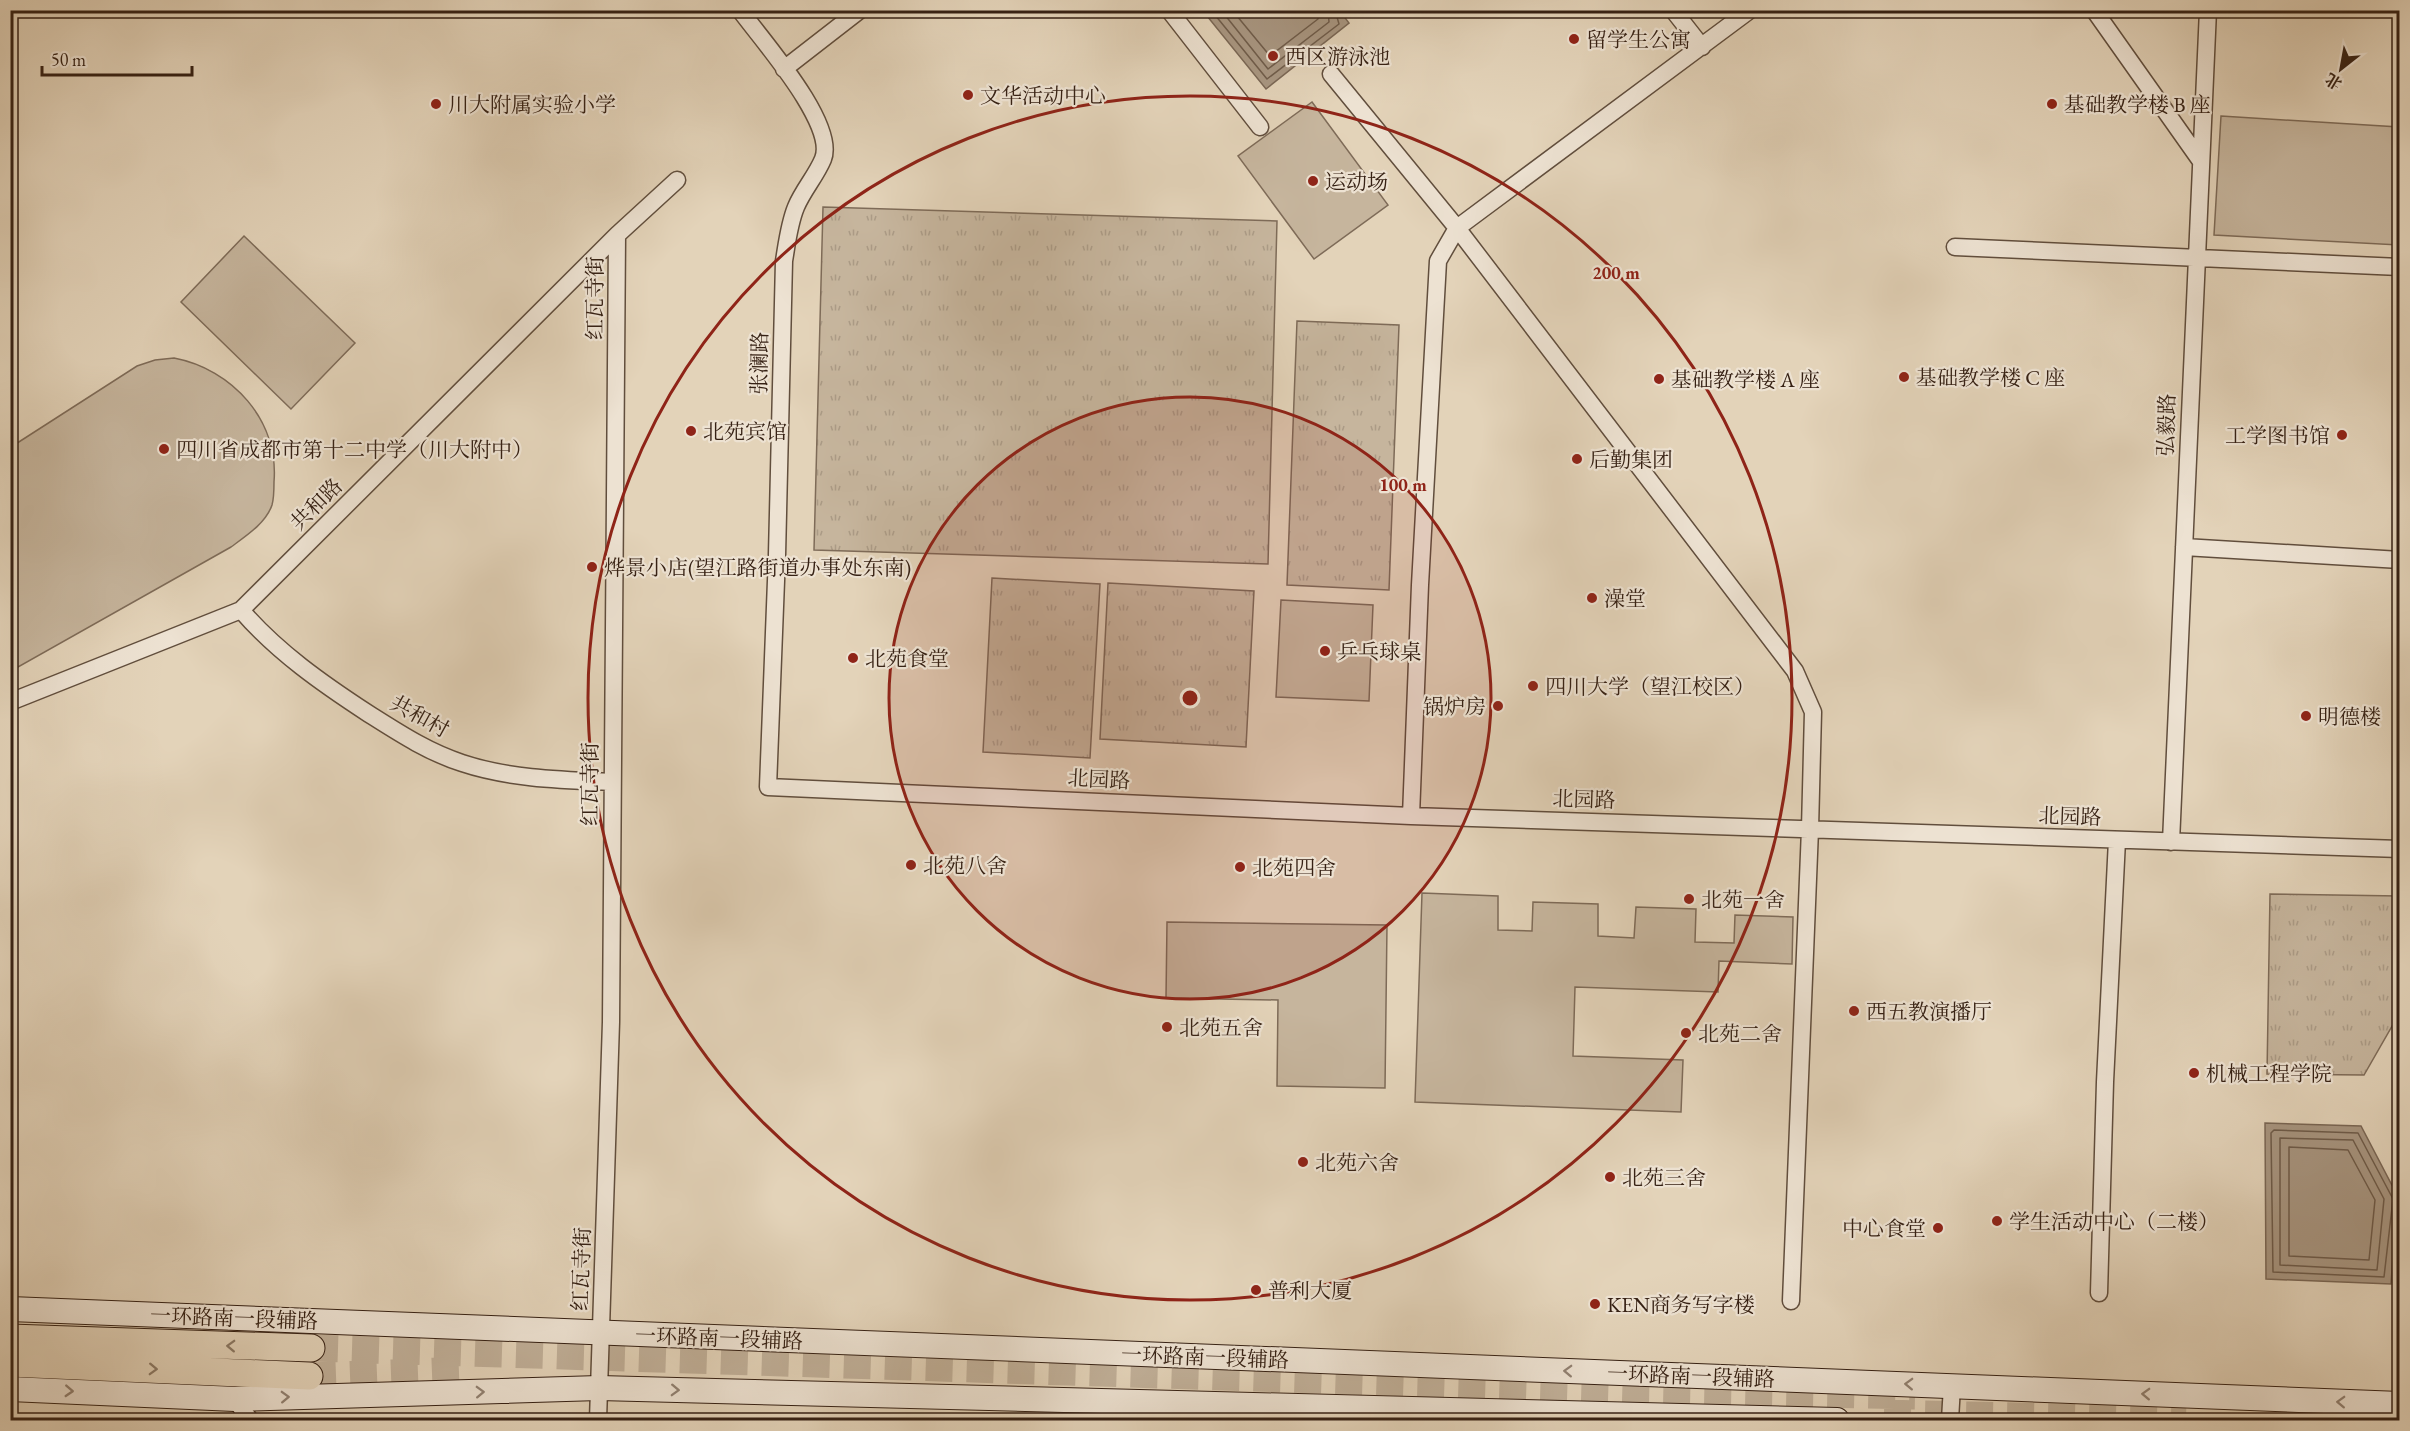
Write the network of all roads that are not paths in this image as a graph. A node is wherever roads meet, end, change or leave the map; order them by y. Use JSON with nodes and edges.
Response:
{"nodes":[{"id":1,"x":740,"y":10,"type":"edge"},
{"id":2,"x":860,"y":10,"type":"edge"},
{"id":3,"x":1169,"y":10,"type":"edge"},
{"id":4,"x":1673,"y":10,"type":"edge"},
{"id":5,"x":1750,"y":10,"type":"edge"},
{"id":6,"x":2094,"y":10,"type":"edge"},
{"id":7,"x":2208,"y":10,"type":"edge"},
{"id":8,"x":1702,"y":47,"type":"junction"},
{"id":9,"x":784,"y":69,"type":"junction"},
{"id":10,"x":1331,"y":74,"type":"dead end"},
{"id":11,"x":1260,"y":127,"type":"dead end"},
{"id":12,"x":2200,"y":160,"type":"junction"},
{"id":13,"x":677,"y":180,"type":"dead end"},
{"id":14,"x":1457,"y":228,"type":"junction"},
{"id":15,"x":617,"y":235,"type":"junction"},
{"id":16,"x":1955,"y":247,"type":"dead end"},
{"id":17,"x":2196,"y":257,"type":"junction"},
{"id":18,"x":2400,"y":267,"type":"edge"},
{"id":19,"x":2184,"y":546,"type":"junction"},
{"id":20,"x":2400,"y":560,"type":"edge"},
{"id":21,"x":241,"y":610,"type":"junction"},
{"id":22,"x":10,"y":702,"type":"edge"},
{"id":23,"x":612,"y":782,"type":"junction"},
{"id":24,"x":768,"y":787,"type":"joint"},
{"id":25,"x":1411,"y":816,"type":"junction"},
{"id":26,"x":1810,"y":829,"type":"junction"},
{"id":27,"x":2117,"y":840,"type":"junction"},
{"id":28,"x":2172,"y":842,"type":"junction"},
{"id":29,"x":2400,"y":849,"type":"edge"},
{"id":30,"x":2099,"y":1293,"type":"dead end"},
{"id":31,"x":1791,"y":1301,"type":"dead end"},
{"id":32,"x":10,"y":1310,"type":"edge"},
{"id":33,"x":602,"y":1333,"type":"junction"},
{"id":34,"x":10,"y":1338,"type":"edge"},
{"id":35,"x":311,"y":1348,"type":"tunnel mouth"},
{"id":36,"x":10,"y":1363,"type":"edge"},
{"id":37,"x":309,"y":1376,"type":"tunnel mouth"},
{"id":38,"x":1952,"y":1386,"type":"junction"},
{"id":39,"x":599,"y":1388,"type":"junction"},
{"id":40,"x":10,"y":1389,"type":"edge"},
{"id":41,"x":235,"y":1399,"type":"junction"},
{"id":42,"x":2400,"y":1404,"type":"edge"},
{"id":43,"x":1185,"y":1413,"type":"edge"},
{"id":44,"x":250,"y":1420,"type":"edge"},
{"id":45,"x":598,"y":1420,"type":"edge"},
{"id":46,"x":1837,"y":1420,"type":"edge"},
{"id":47,"x":1950,"y":1420,"type":"edge"}],
"edges":[{"from":1,"to":9,"type":"street","name":"张澜路"},
{"from":2,"to":9,"type":"street"},
{"from":3,"to":11,"type":"street"},
{"from":4,"to":8,"type":"street"},
{"from":5,"to":8,"type":"street"},
{"from":6,"to":12,"type":"street"},
{"from":7,"to":12,"type":"street","name":"弘毅路"},
{"from":8,"to":14,"type":"street"},
{"from":9,"to":24,"type":"street","name":"张澜路"},
{"from":10,"to":14,"type":"street"},
{"from":12,"to":17,"type":"street","name":"弘毅路"},
{"from":13,"to":15,"type":"street","name":"共和路"},
{"from":14,"to":25,"type":"street"},
{"from":14,"to":26,"type":"street"},
{"from":15,"to":21,"type":"street","name":"共和路"},
{"from":15,"to":23,"type":"street","name":"红瓦寺街"},
{"from":16,"to":17,"type":"street"},
{"from":17,"to":18,"type":"street"},
{"from":17,"to":19,"type":"street","name":"弘毅路"},
{"from":19,"to":20,"type":"street"},
{"from":19,"to":28,"type":"street","name":"弘毅路"},
{"from":21,"to":22,"type":"street","name":"共和路"},
{"from":21,"to":23,"type":"street","name":"共和村"},
{"from":23,"to":33,"type":"street","name":"红瓦寺街"},
{"from":24,"to":25,"type":"street","name":"北园路"},
{"from":25,"to":26,"type":"street","name":"北园路"},
{"from":26,"to":27,"type":"street","name":"北园路"},
{"from":26,"to":31,"type":"street"},
{"from":27,"to":28,"type":"street","name":"北园路"},
{"from":27,"to":30,"type":"street"},
{"from":28,"to":29,"type":"street","name":"北园路"},
{"from":32,"to":33,"type":"main road","name":"一环路南一段辅路"},
{"from":38,"to":33,"type":"main road","name":"一环路南一段辅路","one_way":true},
{"from":33,"to":39,"type":"street","name":"红瓦寺街"},
{"from":35,"to":34,"type":"main road","one_way":true},
{"from":36,"to":37,"type":"main road","one_way":true},
{"from":42,"to":38,"type":"main road","name":"一环路南一段辅路","one_way":true},
{"from":38,"to":47,"type":"street"},
{"from":41,"to":39,"type":"main road","name":"一环路南一段辅路","one_way":true},
{"from":39,"to":43,"type":"main road","name":"一环路南一段辅路","one_way":true},
{"from":39,"to":45,"type":"street","name":"红瓦寺街"},
{"from":40,"to":41,"type":"main road","name":"一环路南一段辅路","one_way":true},
{"from":41,"to":44,"type":"street"},
{"from":43,"to":46,"type":"main road","name":"一环路南一段辅路"}]}
